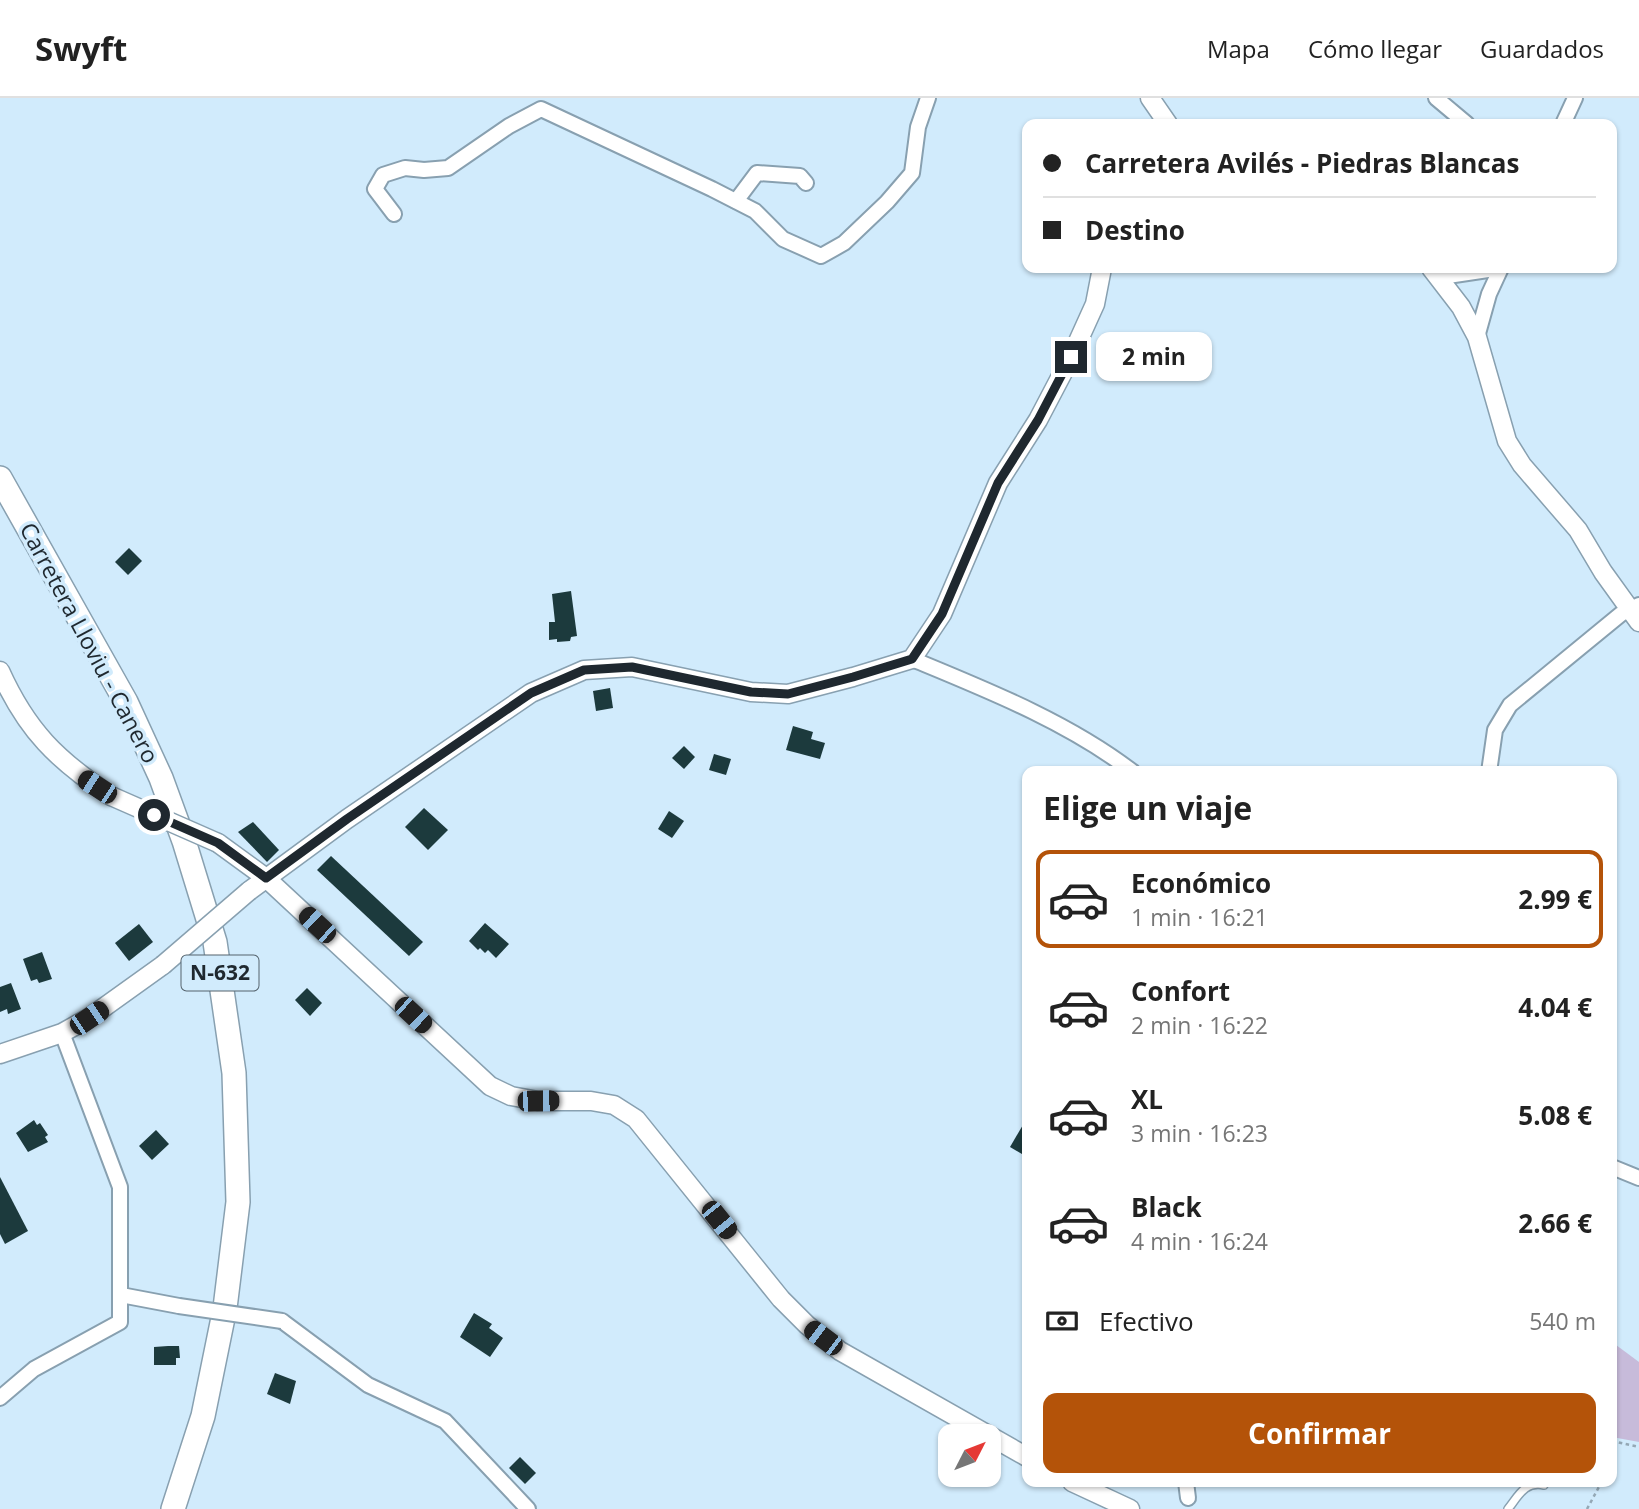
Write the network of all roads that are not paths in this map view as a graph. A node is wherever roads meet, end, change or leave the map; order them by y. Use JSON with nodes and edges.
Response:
{"nodes":[{"id":1,"x":928,"y":98,"type":"edge"},
{"id":2,"x":1150,"y":98,"type":"edge"},
{"id":3,"x":1436,"y":98,"type":"edge"},
{"id":4,"x":1575,"y":98,"type":"edge"},
{"id":5,"x":1165,"y":119,"type":"edge"},
{"id":6,"x":1461,"y":119,"type":"edge"},
{"id":7,"x":1565,"y":119,"type":"edge"},
{"id":8,"x":806,"y":183,"type":"dead end"},
{"id":9,"x":736,"y":201,"type":"junction"},
{"id":10,"x":394,"y":214,"type":"dead end"},
{"id":11,"x":1101,"y":273,"type":"edge"},
{"id":12,"x":1436,"y":273,"type":"edge"},
{"id":13,"x":1499,"y":273,"type":"edge"},
{"id":14,"x":1477,"y":337,"type":"junction"},
{"id":15,"x":0,"y":478,"type":"edge"},
{"id":16,"x":1635,"y":612,"type":"edge"},
{"id":17,"x":912,"y":659,"type":"junction"},
{"id":18,"x":0,"y":671,"type":"edge"},
{"id":19,"x":1125,"y":766,"type":"edge"},
{"id":20,"x":1490,"y":766,"type":"edge"},
{"id":21,"x":266,"y":878,"type":"junction"},
{"id":22,"x":62,"y":1033,"type":"junction"},
{"id":23,"x":0,"y":1054,"type":"edge"},
{"id":24,"x":1617,"y":1169,"type":"edge"},
{"id":25,"x":1639,"y":1178,"type":"edge"},
{"id":26,"x":121,"y":1295,"type":"junction"},
{"id":27,"x":0,"y":1398,"type":"edge"},
{"id":28,"x":1022,"y":1454,"type":"edge"},
{"id":29,"x":1083,"y":1487,"type":"edge"},
{"id":30,"x":1187,"y":1487,"type":"edge"},
{"id":31,"x":1526,"y":1487,"type":"edge"},
{"id":32,"x":1188,"y":1498,"type":"dead end"},
{"id":33,"x":173,"y":1509,"type":"edge"},
{"id":34,"x":528,"y":1509,"type":"edge"},
{"id":35,"x":1130,"y":1509,"type":"edge"},
{"id":36,"x":1508,"y":1509,"type":"edge"}],
"edges":[{"from":1,"to":9,"type":"street"},
{"from":2,"to":5,"type":"street"},
{"from":3,"to":6,"type":"street"},
{"from":4,"to":7,"type":"street"},
{"from":8,"to":9,"type":"street"},
{"from":9,"to":10,"type":"street"},
{"from":11,"to":17,"type":"street"},
{"from":12,"to":14,"type":"street"},
{"from":13,"to":14,"type":"street"},
{"from":14,"to":16,"type":"street"},
{"from":15,"to":33,"type":"highway","name":"Carretera Lloviu - Canero","number":"N-632"},
{"from":16,"to":20,"type":"street"},
{"from":17,"to":19,"type":"street"},
{"from":17,"to":21,"type":"street"},
{"from":18,"to":21,"type":"street","bridge":true},
{"from":21,"to":22,"type":"street","bridge":true},
{"from":21,"to":28,"type":"street"},
{"from":22,"to":23,"type":"street"},
{"from":22,"to":26,"type":"street"},
{"from":24,"to":25,"type":"street"},
{"from":26,"to":27,"type":"street"},
{"from":26,"to":34,"type":"street","bridge":true},
{"from":29,"to":35,"type":"street"},
{"from":30,"to":32,"type":"street"},
{"from":31,"to":36,"type":"lane"}]}
